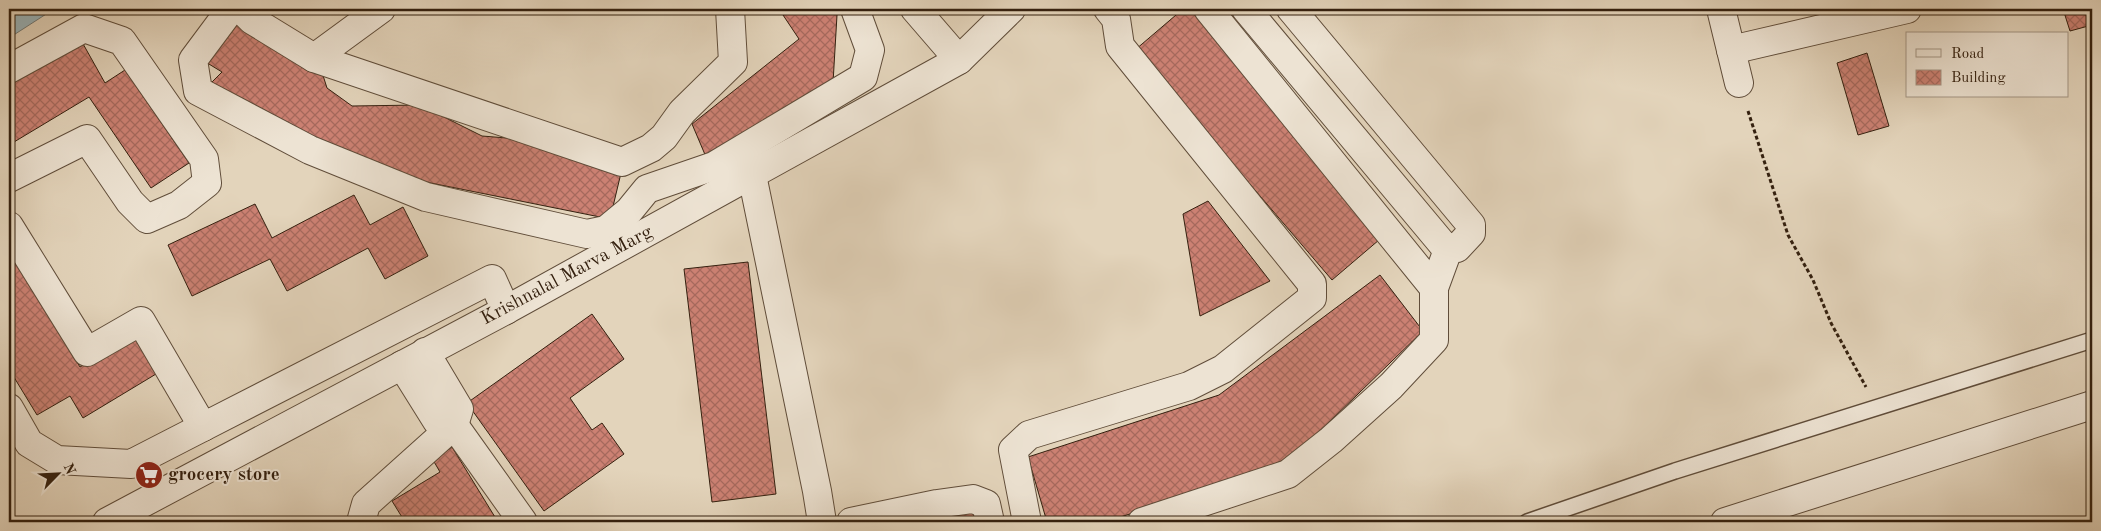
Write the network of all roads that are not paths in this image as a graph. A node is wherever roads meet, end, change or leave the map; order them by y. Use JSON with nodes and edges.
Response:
{"nodes":[{"id":1,"x":231,"y":9,"type":"edge"},
{"id":2,"x":241,"y":9,"type":"edge"},
{"id":3,"x":381,"y":9,"type":"edge"},
{"id":4,"x":730,"y":9,"type":"edge"},
{"id":5,"x":855,"y":9,"type":"edge"},
{"id":6,"x":915,"y":9,"type":"edge"},
{"id":7,"x":1011,"y":9,"type":"edge"},
{"id":8,"x":1208,"y":9,"type":"edge"},
{"id":9,"x":1246,"y":9,"type":"edge"},
{"id":10,"x":1291,"y":9,"type":"edge"},
{"id":11,"x":1721,"y":9,"type":"edge"},
{"id":12,"x":1907,"y":9,"type":"edge"},
{"id":13,"x":1117,"y":12,"type":"edge"},
{"id":14,"x":1731,"y":50,"type":"junction"},
{"id":15,"x":314,"y":58,"type":"junction"},
{"id":16,"x":959,"y":60,"type":"junction"},
{"id":17,"x":1339,"y":66,"type":"junction"},
{"id":18,"x":9,"y":69,"type":"edge"},
{"id":19,"x":1739,"y":83,"type":"road end"},
{"id":20,"x":1312,"y":87,"type":"junction"},
{"id":21,"x":650,"y":148,"type":"junction"},
{"id":22,"x":752,"y":175,"type":"junction"},
{"id":23,"x":9,"y":178,"type":"edge"},
{"id":24,"x":669,"y":181,"type":"junction"},
{"id":25,"x":686,"y":212,"type":"junction"},
{"id":26,"x":9,"y":226,"type":"edge"},
{"id":27,"x":1449,"y":247,"type":"junction"},
{"id":28,"x":1434,"y":288,"type":"junction"},
{"id":29,"x":506,"y":310,"type":"junction"},
{"id":30,"x":2092,"y":340,"type":"edge"},
{"id":31,"x":425,"y":352,"type":"junction"},
{"id":32,"x":402,"y":365,"type":"junction"},
{"id":33,"x":2092,"y":405,"type":"edge"},
{"id":34,"x":9,"y":408,"type":"edge"},
{"id":35,"x":454,"y":425,"type":"junction"},
{"id":36,"x":203,"y":427,"type":"junction"},
{"id":37,"x":107,"y":522,"type":"edge"},
{"id":38,"x":361,"y":522,"type":"edge"},
{"id":39,"x":523,"y":522,"type":"edge"},
{"id":40,"x":822,"y":522,"type":"edge"},
{"id":41,"x":851,"y":522,"type":"edge"},
{"id":42,"x":990,"y":522,"type":"edge"},
{"id":43,"x":1027,"y":522,"type":"edge"},
{"id":44,"x":1142,"y":522,"type":"edge"},
{"id":45,"x":1528,"y":522,"type":"edge"},
{"id":46,"x":1725,"y":522,"type":"edge"}],
"edges":[{"from":1,"to":24,"type":"street"},
{"from":2,"to":15,"type":"street"},
{"from":3,"to":15,"type":"street"},
{"from":4,"to":21,"type":"street"},
{"from":5,"to":24,"type":"street"},
{"from":6,"to":16,"type":"street"},
{"from":7,"to":16,"type":"street","name":"Krishnalal Marva Marg"},
{"from":8,"to":28,"type":"street"},
{"from":9,"to":20,"type":"street"},
{"from":10,"to":17,"type":"street"},
{"from":11,"to":14,"type":"street"},
{"from":12,"to":14,"type":"street"},
{"from":13,"to":43,"type":"street"},
{"from":14,"to":19,"type":"street"},
{"from":15,"to":21,"type":"street"},
{"from":16,"to":22,"type":"street","name":"Krishnalal Marva Marg"},
{"from":17,"to":20,"type":"street"},
{"from":17,"to":27,"type":"street"},
{"from":18,"to":23,"type":"street"},
{"from":20,"to":27,"type":"street"},
{"from":21,"to":24,"type":"street"},
{"from":22,"to":25,"type":"street","name":"Krishnalal Marva Marg"},
{"from":22,"to":40,"type":"street"},
{"from":24,"to":25,"type":"street"},
{"from":25,"to":29,"type":"street","name":"Krishnalal Marva Marg"},
{"from":26,"to":36,"type":"street"},
{"from":27,"to":28,"type":"street"},
{"from":28,"to":44,"type":"street"},
{"from":29,"to":31,"type":"street","name":"Krishnalal Marva Marg"},
{"from":29,"to":36,"type":"street"},
{"from":30,"to":45,"type":"lane"},
{"from":31,"to":32,"type":"street","name":"Krishnalal Marva Marg"},
{"from":31,"to":35,"type":"street"},
{"from":32,"to":35,"type":"street"},
{"from":32,"to":37,"type":"street","name":"Krishnalal Marva Marg"},
{"from":33,"to":46,"type":"street"},
{"from":34,"to":36,"type":"street"},
{"from":35,"to":38,"type":"street"},
{"from":35,"to":39,"type":"street"},
{"from":41,"to":42,"type":"street"}]}
